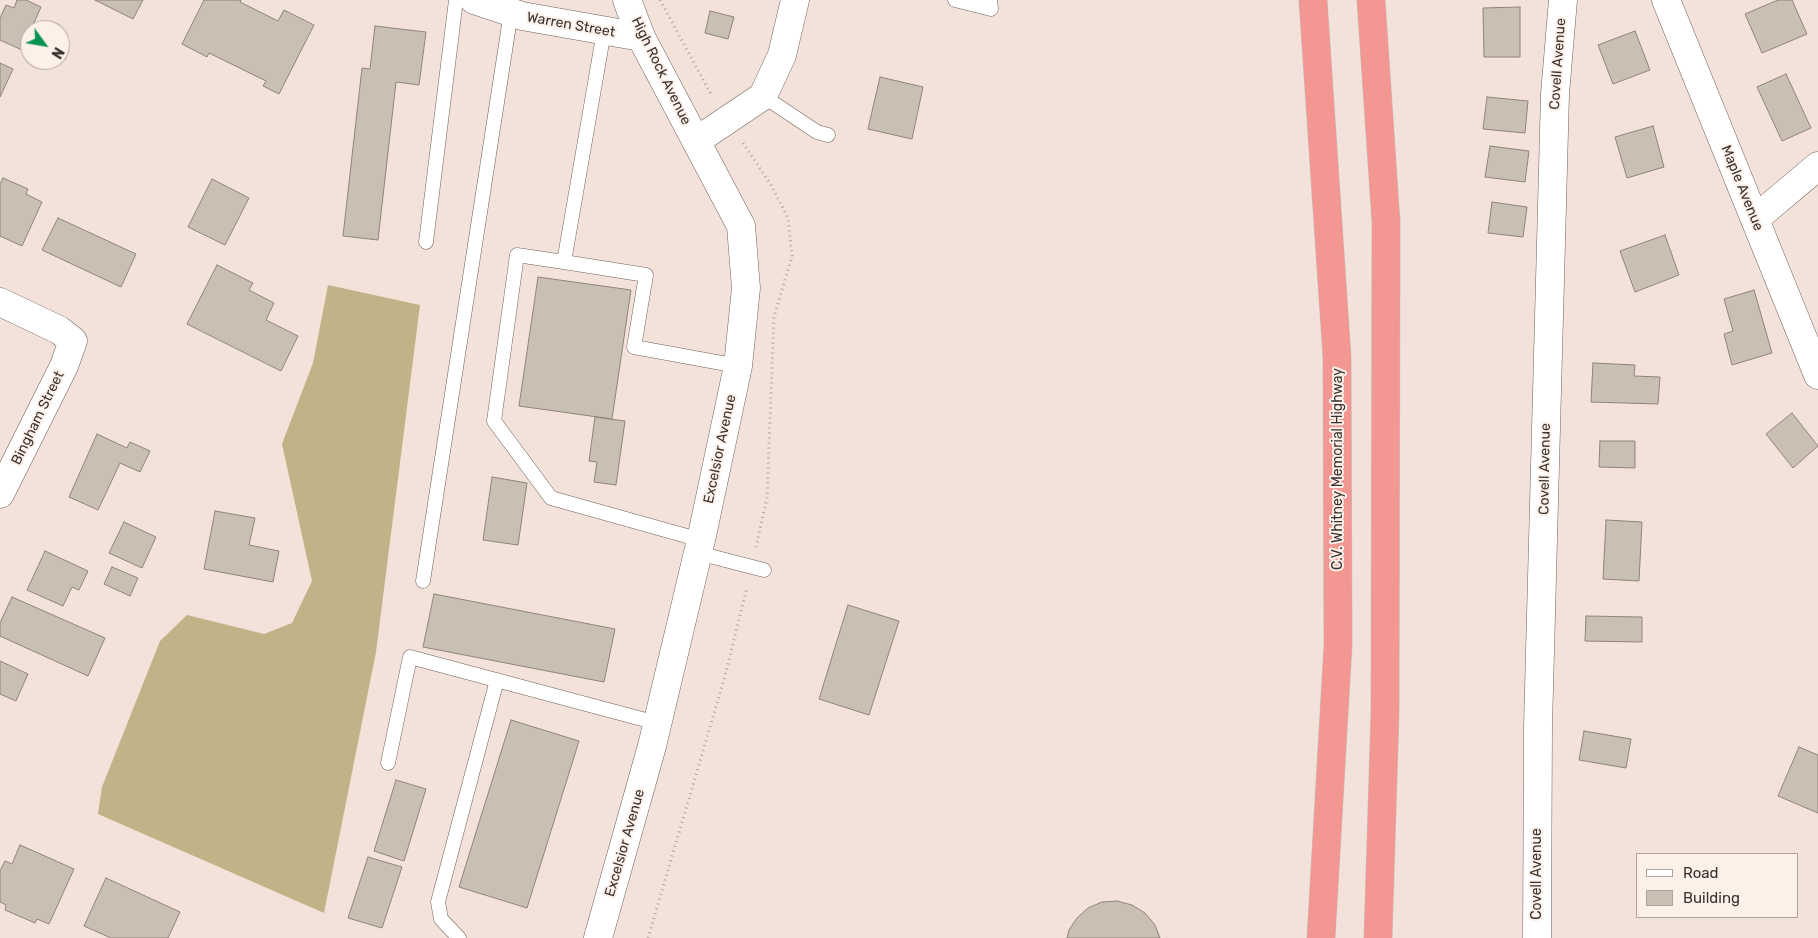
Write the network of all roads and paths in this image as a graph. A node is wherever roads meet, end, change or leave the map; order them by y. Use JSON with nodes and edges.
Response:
{"nodes":[{"id":1,"x":472,"y":0,"type":"edge"},
{"id":2,"x":627,"y":0,"type":"edge"},
{"id":3,"x":660,"y":0,"type":"edge"},
{"id":4,"x":795,"y":0,"type":"edge"},
{"id":5,"x":955,"y":0,"type":"edge"},
{"id":6,"x":990,"y":0,"type":"edge"},
{"id":7,"x":1313,"y":0,"type":"edge"},
{"id":8,"x":1371,"y":0,"type":"edge"},
{"id":9,"x":1563,"y":0,"type":"edge"},
{"id":10,"x":1666,"y":0,"type":"edge"},
{"id":11,"x":510,"y":12,"type":"junction"},
{"id":12,"x":604,"y":31,"type":"junction"},
{"id":13,"x":641,"y":37,"type":"junction"},
{"id":14,"x":711,"y":94,"type":"dead end"},
{"id":15,"x":763,"y":96,"type":"junction"},
{"id":16,"x":828,"y":134,"type":"dead end"},
{"id":17,"x":696,"y":142,"type":"junction"},
{"id":18,"x":743,"y":143,"type":"dead end"},
{"id":19,"x":1818,"y":166,"type":"edge"},
{"id":20,"x":1755,"y":219,"type":"junction"},
{"id":21,"x":426,"y":242,"type":"dead end"},
{"id":22,"x":564,"y":262,"type":"junction"},
{"id":23,"x":0,"y":302,"type":"edge"},
{"id":24,"x":738,"y":366,"type":"junction"},
{"id":25,"x":1818,"y":376,"type":"edge"},
{"id":26,"x":0,"y":494,"type":"edge"},
{"id":27,"x":699,"y":547,"type":"junction"},
{"id":28,"x":758,"y":568,"type":"junction"},
{"id":29,"x":423,"y":581,"type":"dead end"},
{"id":30,"x":497,"y":680,"type":"junction"},
{"id":31,"x":657,"y":723,"type":"junction"},
{"id":32,"x":388,"y":763,"type":"dead end"},
{"id":33,"x":459,"y":938,"type":"edge"},
{"id":34,"x":598,"y":938,"type":"edge"},
{"id":35,"x":648,"y":938,"type":"edge"},
{"id":36,"x":1322,"y":938,"type":"edge"},
{"id":37,"x":1378,"y":938,"type":"edge"},
{"id":38,"x":1537,"y":938,"type":"edge"}],
"edges":[{"from":1,"to":11,"type":"street","name":"Warren Street"},
{"from":1,"to":21,"type":"lane"},
{"from":2,"to":13,"type":"street","name":"High Rock Avenue"},
{"from":3,"to":14,"type":"path"},
{"from":4,"to":15,"type":"street"},
{"from":5,"to":6,"type":"lane"},
{"from":7,"to":36,"type":"highway","name":"C.V. Whitney Memorial Highway"},
{"from":8,"to":37,"type":"highway"},
{"from":9,"to":38,"type":"street","name":"Covell Avenue"},
{"from":10,"to":20,"type":"street","name":"Maple Avenue"},
{"from":11,"to":12,"type":"street","name":"Warren Street"},
{"from":11,"to":29,"type":"lane"},
{"from":12,"to":13,"type":"street","name":"Warren Street"},
{"from":12,"to":22,"type":"lane"},
{"from":13,"to":17,"type":"street","name":"High Rock Avenue"},
{"from":15,"to":16,"type":"lane"},
{"from":15,"to":17,"type":"street"},
{"from":17,"to":24,"type":"street","name":"Excelsior Avenue"},
{"from":18,"to":28,"type":"path"},
{"from":19,"to":20,"type":"street"},
{"from":20,"to":25,"type":"street","name":"Maple Avenue"},
{"from":22,"to":24,"type":"lane"},
{"from":22,"to":27,"type":"lane"},
{"from":23,"to":26,"type":"street","name":"Bingham Street"},
{"from":24,"to":27,"type":"street","name":"Excelsior Avenue"},
{"from":27,"to":28,"type":"lane"},
{"from":27,"to":31,"type":"street","name":"Excelsior Avenue"},
{"from":28,"to":35,"type":"path"},
{"from":30,"to":31,"type":"lane"},
{"from":30,"to":32,"type":"lane"},
{"from":30,"to":33,"type":"lane"},
{"from":31,"to":34,"type":"street","name":"Excelsior Avenue"}]}
